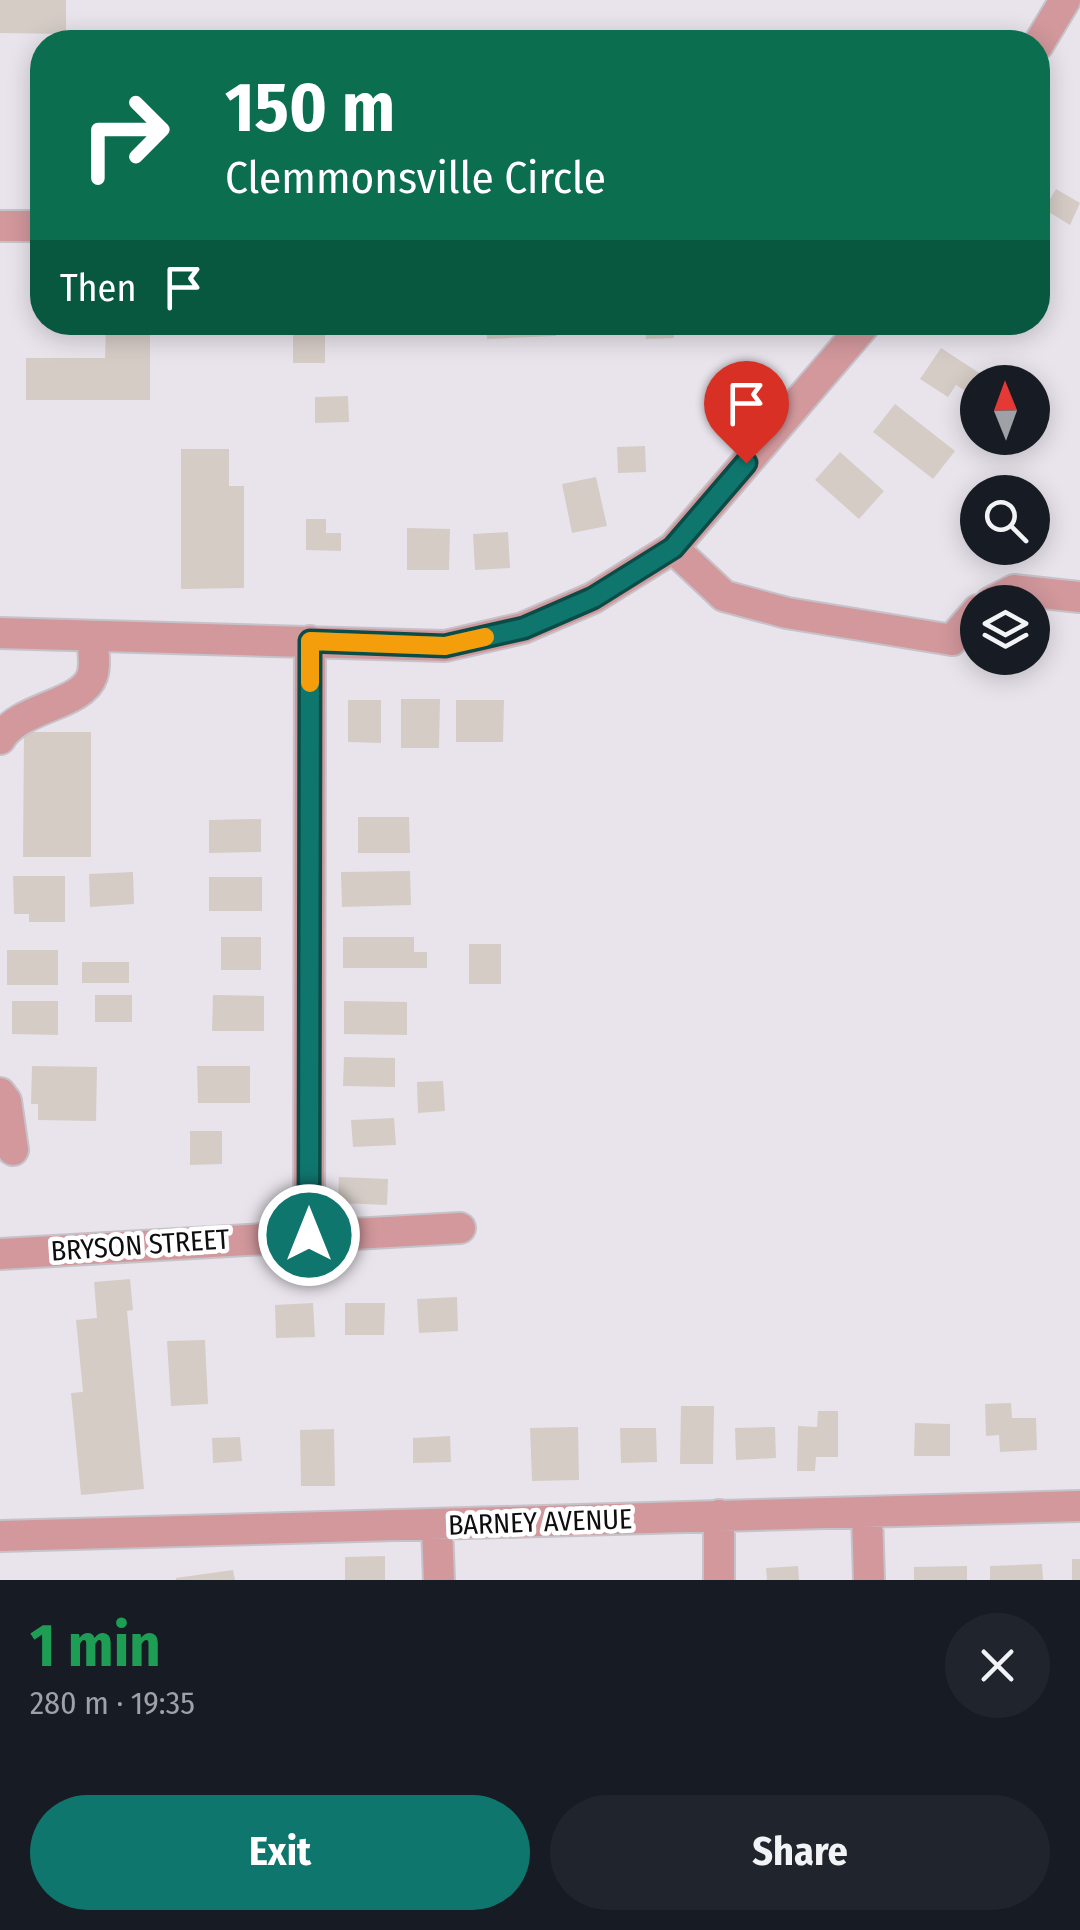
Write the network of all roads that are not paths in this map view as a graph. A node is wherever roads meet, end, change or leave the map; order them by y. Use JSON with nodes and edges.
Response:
{"nodes":[{"id":1,"x":1064,"y":0,"type":"edge"},
{"id":2,"x":1047,"y":30,"type":"edge"},
{"id":3,"x":0,"y":226,"type":"edge"},
{"id":4,"x":30,"y":226,"type":"edge"},
{"id":5,"x":855,"y":335,"type":"edge"},
{"id":6,"x":673,"y":548,"type":"junction"},
{"id":7,"x":1050,"y":594,"type":"edge"},
{"id":8,"x":1080,"y":597,"type":"edge"},
{"id":9,"x":960,"y":631,"type":"edge"},
{"id":10,"x":0,"y":634,"type":"edge"},
{"id":11,"x":92,"y":636,"type":"junction"},
{"id":12,"x":310,"y":641,"type":"junction"},
{"id":13,"x":0,"y":739,"type":"edge"},
{"id":14,"x":0,"y":1093,"type":"edge"},
{"id":15,"x":13,"y":1150,"type":"dead end"},
{"id":16,"x":460,"y":1228,"type":"dead end"},
{"id":17,"x":309,"y":1235,"type":"junction"},
{"id":18,"x":0,"y":1254,"type":"edge"},
{"id":19,"x":1080,"y":1506,"type":"edge"},
{"id":20,"x":866,"y":1514,"type":"junction"},
{"id":21,"x":719,"y":1515,"type":"junction"},
{"id":22,"x":437,"y":1526,"type":"junction"},
{"id":23,"x":0,"y":1536,"type":"edge"},
{"id":24,"x":439,"y":1580,"type":"edge"},
{"id":25,"x":719,"y":1580,"type":"edge"},
{"id":26,"x":869,"y":1580,"type":"edge"}],
"edges":[{"from":1,"to":2,"type":"street"},
{"from":3,"to":4,"type":"street"},
{"from":5,"to":6,"type":"street"},
{"from":6,"to":9,"type":"street"},
{"from":6,"to":12,"type":"street"},
{"from":7,"to":8,"type":"street"},
{"from":10,"to":11,"type":"street"},
{"from":11,"to":12,"type":"street"},
{"from":11,"to":13,"type":"street"},
{"from":12,"to":17,"type":"street"},
{"from":14,"to":15,"type":"street"},
{"from":16,"to":17,"type":"street","name":"BRYSON STREET"},
{"from":17,"to":18,"type":"street","name":"BRYSON STREET"},
{"from":19,"to":20,"type":"street","name":"BARNEY AVENUE"},
{"from":20,"to":21,"type":"street","name":"BARNEY AVENUE"},
{"from":20,"to":26,"type":"street"},
{"from":21,"to":22,"type":"street","name":"BARNEY AVENUE"},
{"from":21,"to":25,"type":"street"},
{"from":22,"to":23,"type":"street","name":"BARNEY AVENUE"},
{"from":22,"to":24,"type":"street"}]}
